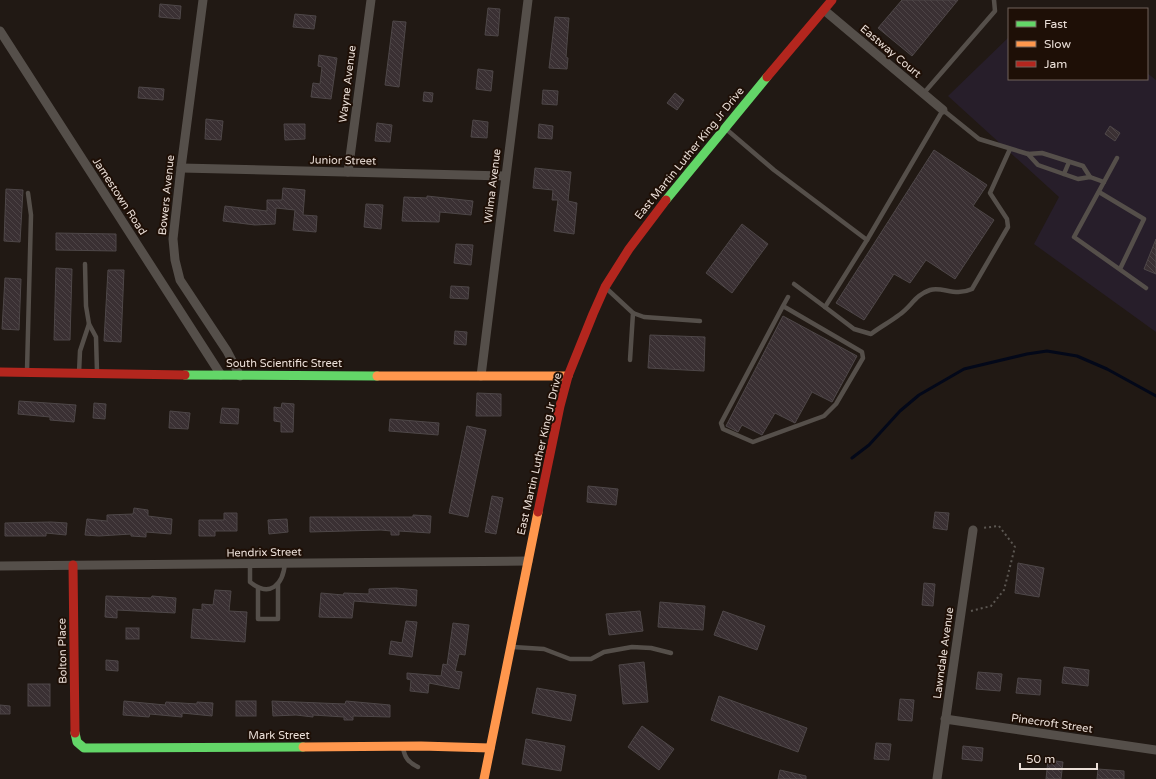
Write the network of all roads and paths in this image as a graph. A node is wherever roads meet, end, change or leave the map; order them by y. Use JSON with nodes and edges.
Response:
{"nodes":[{"id":1,"x":203,"y":0,"type":"edge"},
{"id":2,"x":371,"y":0,"type":"edge"},
{"id":3,"x":528,"y":0,"type":"edge"},
{"id":4,"x":832,"y":0,"type":"edge"},
{"id":5,"x":994,"y":0,"type":"edge"},
{"id":6,"x":824,"y":10,"type":"junction"},
{"id":7,"x":0,"y":31,"type":"edge"},
{"id":8,"x":923,"y":94,"type":"junction"},
{"id":9,"x":943,"y":110,"type":"junction"},
{"id":10,"x":724,"y":128,"type":"junction"},
{"id":11,"x":1010,"y":149,"type":"junction"},
{"id":12,"x":1028,"y":154,"type":"junction"},
{"id":13,"x":1117,"y":158,"type":"dead end"},
{"id":14,"x":1069,"y":162,"type":"junction"},
{"id":15,"x":181,"y":168,"type":"junction"},
{"id":16,"x":348,"y":172,"type":"junction"},
{"id":17,"x":1064,"y":174,"type":"junction"},
{"id":18,"x":505,"y":176,"type":"junction"},
{"id":19,"x":1090,"y":177,"type":"junction"},
{"id":20,"x":1104,"y":182,"type":"junction"},
{"id":21,"x":1099,"y":192,"type":"junction"},
{"id":22,"x":28,"y":193,"type":"dead end"},
{"id":23,"x":867,"y":240,"type":"junction"},
{"id":24,"x":85,"y":264,"type":"dead end"},
{"id":25,"x":1120,"y":269,"type":"junction"},
{"id":26,"x":794,"y":284,"type":"dead end"},
{"id":27,"x":605,"y":287,"type":"junction"},
{"id":28,"x":1146,"y":288,"type":"dead end"},
{"id":29,"x":788,"y":297,"type":"dead end"},
{"id":30,"x":783,"y":306,"type":"junction"},
{"id":31,"x":825,"y":307,"type":"junction"},
{"id":32,"x":634,"y":313,"type":"junction"},
{"id":33,"x":700,"y":321,"type":"dead end"},
{"id":34,"x":89,"y":324,"type":"junction"},
{"id":35,"x":630,"y":360,"type":"dead end"},
{"id":36,"x":0,"y":372,"type":"edge"},
{"id":37,"x":27,"y":372,"type":"junction"},
{"id":38,"x":79,"y":373,"type":"junction"},
{"id":39,"x":97,"y":373,"type":"junction"},
{"id":40,"x":221,"y":375,"type":"junction"},
{"id":41,"x":240,"y":376,"type":"junction"},
{"id":42,"x":481,"y":376,"type":"junction"},
{"id":43,"x":568,"y":376,"type":"junction"},
{"id":44,"x":973,"y":530,"type":"joint"},
{"id":45,"x":528,"y":561,"type":"junction"},
{"id":46,"x":285,"y":563,"type":"junction"},
{"id":47,"x":250,"y":564,"type":"junction"},
{"id":48,"x":73,"y":565,"type":"junction"},
{"id":49,"x":0,"y":566,"type":"edge"},
{"id":50,"x":278,"y":584,"type":"junction"},
{"id":51,"x":258,"y":588,"type":"junction"},
{"id":52,"x":961,"y":613,"type":"junction"},
{"id":53,"x":511,"y":646,"type":"junction"},
{"id":54,"x":671,"y":653,"type":"dead end"},
{"id":55,"x":945,"y":719,"type":"junction"},
{"id":56,"x":75,"y":736,"type":"joint"},
{"id":57,"x":402,"y":746,"type":"junction"},
{"id":58,"x":490,"y":748,"type":"junction"},
{"id":59,"x":1156,"y":750,"type":"edge"},
{"id":60,"x":418,"y":766,"type":"dead end"},
{"id":61,"x":484,"y":779,"type":"edge"},
{"id":62,"x":937,"y":779,"type":"edge"}],
"edges":[{"from":1,"to":15,"type":"street","name":"Bowers Avenue"},
{"from":2,"to":16,"type":"street","name":"Wayne Avenue"},
{"from":3,"to":18,"type":"street","name":"Wilma Avenue"},
{"from":4,"to":6,"type":"street","name":"East Martin Luther King Jr Drive"},
{"from":5,"to":8,"type":"lane"},
{"from":6,"to":8,"type":"street","name":"Eastway Court"},
{"from":6,"to":10,"type":"street","name":"East Martin Luther King Jr Drive"},
{"from":7,"to":40,"type":"street","name":"Jamestown Road"},
{"from":8,"to":9,"type":"street","name":"Eastway Court"},
{"from":9,"to":11,"type":"lane"},
{"from":9,"to":23,"type":"lane"},
{"from":10,"to":23,"type":"lane"},
{"from":10,"to":27,"type":"street","name":"East Martin Luther King Jr Drive"},
{"from":11,"to":12,"type":"lane"},
{"from":11,"to":31,"type":"lane"},
{"from":12,"to":14,"type":"lane"},
{"from":12,"to":17,"type":"lane"},
{"from":13,"to":20,"type":"lane"},
{"from":14,"to":17,"type":"lane"},
{"from":14,"to":19,"type":"lane"},
{"from":15,"to":16,"type":"street","name":"Junior Street"},
{"from":15,"to":41,"type":"street","name":"Bowers Avenue"},
{"from":16,"to":18,"type":"street","name":"Junior Street"},
{"from":17,"to":19,"type":"lane"},
{"from":18,"to":42,"type":"street","name":"Wilma Avenue"},
{"from":19,"to":20,"type":"lane"},
{"from":20,"to":21,"type":"lane"},
{"from":21,"to":25,"type":"lane"},
{"from":21,"to":25,"type":"lane"},
{"from":22,"to":37,"type":"lane"},
{"from":23,"to":31,"type":"lane"},
{"from":24,"to":34,"type":"lane"},
{"from":25,"to":28,"type":"lane"},
{"from":26,"to":31,"type":"lane"},
{"from":27,"to":32,"type":"lane"},
{"from":27,"to":43,"type":"street","name":"East Martin Luther King Jr Drive"},
{"from":29,"to":30,"type":"lane"},
{"from":30,"to":30,"type":"lane"},
{"from":32,"to":33,"type":"lane"},
{"from":32,"to":35,"type":"lane"},
{"from":34,"to":38,"type":"lane"},
{"from":34,"to":39,"type":"lane"},
{"from":36,"to":37,"type":"street","name":"South Scientific Street"},
{"from":37,"to":38,"type":"street","name":"South Scientific Street"},
{"from":38,"to":39,"type":"street","name":"South Scientific Street"},
{"from":39,"to":40,"type":"street","name":"South Scientific Street"},
{"from":40,"to":41,"type":"street","name":"South Scientific Street"},
{"from":41,"to":42,"type":"street","name":"South Scientific Street"},
{"from":42,"to":43,"type":"street","name":"South Scientific Street"},
{"from":43,"to":45,"type":"street","name":"East Martin Luther King Jr Drive"},
{"from":44,"to":52,"type":"street","name":"Lawndale Avenue"},
{"from":44,"to":52,"type":"path"},
{"from":45,"to":46,"type":"street","name":"Hendrix Street"},
{"from":45,"to":53,"type":"street","name":"East Martin Luther King Jr Drive"},
{"from":46,"to":47,"type":"street","name":"Hendrix Street"},
{"from":46,"to":50,"type":"lane"},
{"from":47,"to":48,"type":"street","name":"Hendrix Street"},
{"from":47,"to":51,"type":"lane"},
{"from":48,"to":49,"type":"street","name":"Hendrix Street"},
{"from":48,"to":56,"type":"street","name":"Bolton Place"},
{"from":50,"to":51,"type":"lane"},
{"from":50,"to":51,"type":"lane"},
{"from":52,"to":55,"type":"street","name":"Lawndale Avenue"},
{"from":53,"to":54,"type":"lane"},
{"from":53,"to":58,"type":"street","name":"East Martin Luther King Jr Drive"},
{"from":55,"to":59,"type":"street","name":"Pinecroft Street"},
{"from":55,"to":62,"type":"street","name":"Lawndale Avenue"},
{"from":56,"to":57,"type":"street","name":"Mark Street"},
{"from":57,"to":58,"type":"street","name":"Mark Street"},
{"from":57,"to":60,"type":"lane"},
{"from":58,"to":61,"type":"street","name":"East Martin Luther King Jr Drive"}]}
